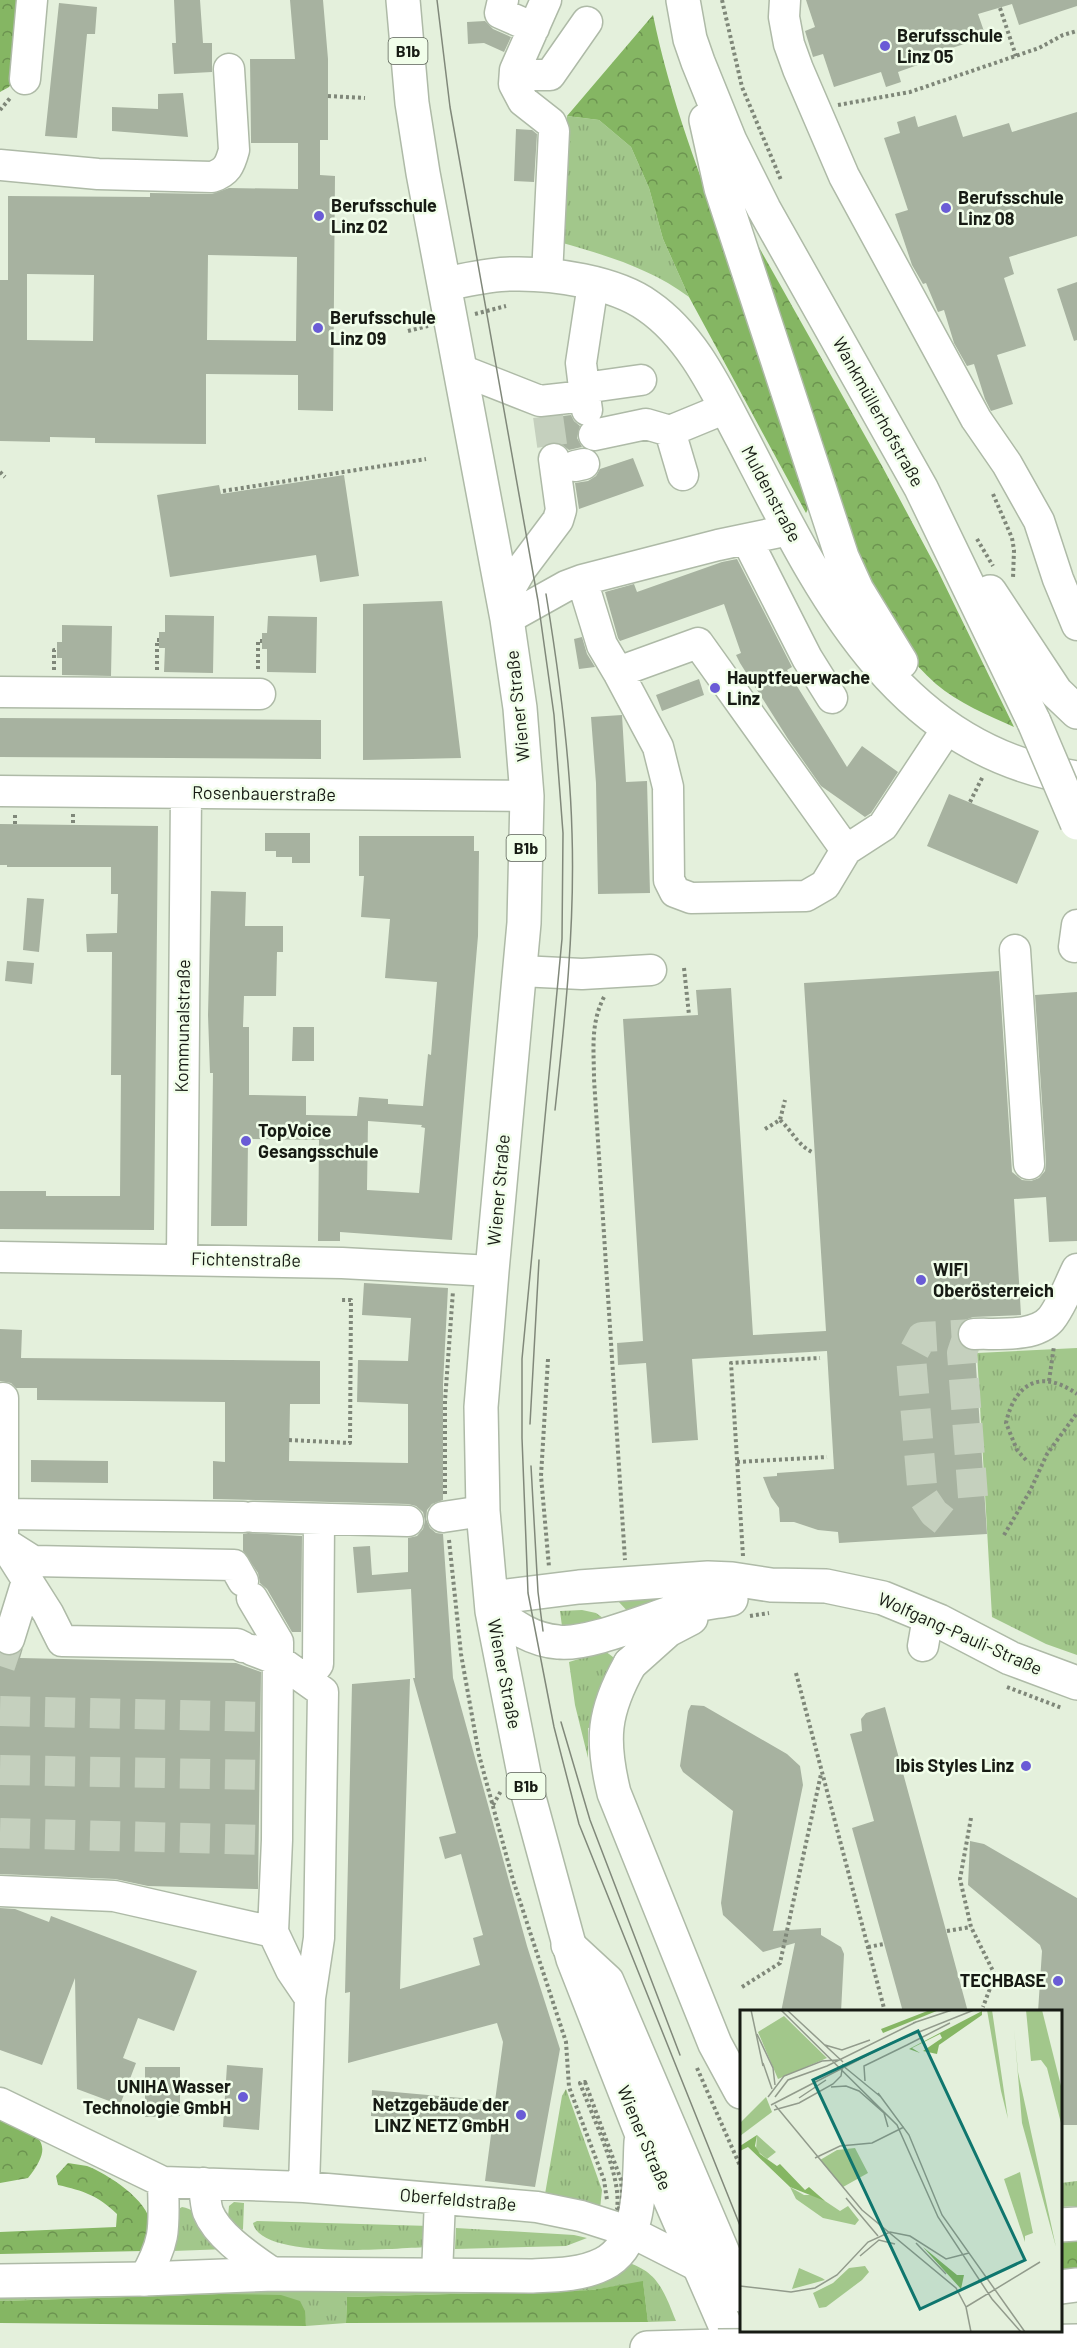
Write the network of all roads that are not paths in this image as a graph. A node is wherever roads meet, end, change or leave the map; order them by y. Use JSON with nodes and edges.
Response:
{"nodes":[{"id":1,"x":32,"y":0,"type":"edge"},
{"id":2,"x":403,"y":0,"type":"edge"},
{"id":3,"x":503,"y":0,"type":"edge"},
{"id":4,"x":546,"y":0,"type":"edge"},
{"id":5,"x":683,"y":0,"type":"edge"},
{"id":6,"x":785,"y":0,"type":"edge"},
{"id":7,"x":587,"y":22,"type":"dead end"},
{"id":8,"x":534,"y":28,"type":"junction"},
{"id":9,"x":698,"y":62,"type":"junction"},
{"id":10,"x":229,"y":69,"type":"dead end"},
{"id":11,"x":515,"y":70,"type":"junction"},
{"id":12,"x":25,"y":79,"type":"dead end"},
{"id":13,"x":0,"y":165,"type":"edge"},
{"id":14,"x":547,"y":276,"type":"junction"},
{"id":15,"x":445,"y":284,"type":"junction"},
{"id":16,"x":593,"y":284,"type":"junction"},
{"id":17,"x":461,"y":370,"type":"junction"},
{"id":18,"x":641,"y":380,"type":"dead end"},
{"id":19,"x":726,"y":408,"type":"junction"},
{"id":20,"x":568,"y":427,"type":"junction"},
{"id":21,"x":670,"y":431,"type":"junction"},
{"id":22,"x":683,"y":476,"type":"dead end"},
{"id":23,"x":921,"y":488,"type":"junction"},
{"id":24,"x":823,"y":495,"type":"junction"},
{"id":25,"x":789,"y":530,"type":"junction"},
{"id":26,"x":747,"y":540,"type":"junction"},
{"id":27,"x":582,"y":580,"type":"junction"},
{"id":28,"x":505,"y":609,"type":"junction"},
{"id":29,"x":1077,"y":625,"type":"edge"},
{"id":30,"x":618,"y":672,"type":"junction"},
{"id":31,"x":0,"y":692,"type":"edge"},
{"id":32,"x":260,"y":694,"type":"road end"},
{"id":33,"x":832,"y":698,"type":"dead end"},
{"id":34,"x":1077,"y":712,"type":"edge"},
{"id":35,"x":947,"y":729,"type":"junction"},
{"id":36,"x":1077,"y":778,"type":"edge"},
{"id":37,"x":0,"y":790,"type":"edge"},
{"id":38,"x":186,"y":793,"type":"junction"},
{"id":39,"x":527,"y":796,"type":"junction"},
{"id":40,"x":1077,"y":823,"type":"edge"},
{"id":41,"x":846,"y":850,"type":"junction"},
{"id":42,"x":1015,"y":950,"type":"dead end"},
{"id":43,"x":520,"y":971,"type":"junction"},
{"id":44,"x":641,"y":971,"type":"road end"},
{"id":45,"x":1029,"y":1164,"type":"dead end"},
{"id":46,"x":0,"y":1257,"type":"edge"},
{"id":47,"x":182,"y":1259,"type":"junction"},
{"id":48,"x":1077,"y":1269,"type":"edge"},
{"id":49,"x":492,"y":1271,"type":"junction"},
{"id":50,"x":974,"y":1334,"type":"tunnel mouth"},
{"id":51,"x":3,"y":1398,"type":"dead end"},
{"id":52,"x":483,"y":1512,"type":"junction"},
{"id":53,"x":127,"y":1515,"type":"junction"},
{"id":54,"x":443,"y":1517,"type":"dead end"},
{"id":55,"x":319,"y":1519,"type":"junction"},
{"id":56,"x":408,"y":1521,"type":"dead end"},
{"id":57,"x":1,"y":1536,"type":"edge"},
{"id":58,"x":127,"y":1563,"type":"junction"},
{"id":59,"x":27,"y":1581,"type":"junction"},
{"id":60,"x":579,"y":1587,"type":"junction"},
{"id":61,"x":775,"y":1598,"type":"junction"},
{"id":62,"x":491,"y":1604,"type":"junction"},
{"id":63,"x":738,"y":1608,"type":"junction"},
{"id":64,"x":626,"y":1627,"type":"junction"},
{"id":65,"x":9,"y":1639,"type":"tunnel mouth"},
{"id":66,"x":258,"y":1652,"type":"junction"},
{"id":67,"x":630,"y":1664,"type":"junction"},
{"id":68,"x":306,"y":1680,"type":"junction"},
{"id":69,"x":1073,"y":1696,"type":"edge"},
{"id":70,"x":0,"y":1891,"type":"edge"},
{"id":71,"x":273,"y":1932,"type":"junction"},
{"id":72,"x":568,"y":1945,"type":"junction"},
{"id":73,"x":310,"y":1998,"type":"junction"},
{"id":74,"x":740,"y":2091,"type":"edge"},
{"id":75,"x":0,"y":2103,"type":"edge"},
{"id":76,"x":642,"y":2135,"type":"junction"},
{"id":77,"x":163,"y":2182,"type":"junction"},
{"id":78,"x":204,"y":2183,"type":"junction"},
{"id":79,"x":304,"y":2187,"type":"junction"},
{"id":80,"x":443,"y":2199,"type":"junction"},
{"id":81,"x":1077,"y":2224,"type":"edge"},
{"id":82,"x":1062,"y":2225,"type":"edge"},
{"id":83,"x":631,"y":2232,"type":"junction"},
{"id":84,"x":700,"y":2267,"type":"junction"},
{"id":85,"x":274,"y":2274,"type":"junction"},
{"id":86,"x":437,"y":2275,"type":"junction"},
{"id":87,"x":144,"y":2279,"type":"junction"},
{"id":88,"x":0,"y":2281,"type":"edge"},
{"id":89,"x":1077,"y":2285,"type":"edge"},
{"id":90,"x":1062,"y":2287,"type":"edge"},
{"id":91,"x":740,"y":2293,"type":"edge"},
{"id":92,"x":757,"y":2333,"type":"edge"},
{"id":93,"x":775,"y":2333,"type":"edge"},
{"id":94,"x":777,"y":2333,"type":"edge"},
{"id":95,"x":1077,"y":2341,"type":"edge"},
{"id":96,"x":727,"y":2347,"type":"edge"},
{"id":97,"x":647,"y":2348,"type":"edge"},
{"id":98,"x":765,"y":2348,"type":"edge"}],
"edges":[{"from":1,"to":12,"type":"street"},
{"from":2,"to":15,"type":"main road","name":"Wiener Straße","number":"B1b"},
{"from":3,"to":8,"type":"street"},
{"from":4,"to":8,"type":"street"},
{"from":5,"to":9,"type":"main road","name":"Wankmüllerhofstraße"},
{"from":6,"to":29,"type":"street"},
{"from":7,"to":11,"type":"street"},
{"from":8,"to":11,"type":"street"},
{"from":9,"to":23,"type":"main road","name":"Wankmüllerhofstraße"},
{"from":9,"to":24,"type":"main road"},
{"from":10,"to":13,"type":"street"},
{"from":11,"to":14,"type":"street"},
{"from":14,"to":15,"type":"main road","name":"Muldenstraße"},
{"from":14,"to":16,"type":"main road","name":"Muldenstraße"},
{"from":15,"to":17,"type":"main road","name":"Wiener Straße","number":"B1b"},
{"from":16,"to":19,"type":"main road","name":"Muldenstraße"},
{"from":16,"to":20,"type":"street"},
{"from":17,"to":20,"type":"street"},
{"from":17,"to":28,"type":"main road","name":"Wiener Straße","number":"B1b"},
{"from":18,"to":20,"type":"street"},
{"from":19,"to":21,"type":"street"},
{"from":19,"to":25,"type":"main road","name":"Muldenstraße"},
{"from":20,"to":21,"type":"street"},
{"from":20,"to":28,"type":"street"},
{"from":21,"to":22,"type":"street"},
{"from":23,"to":34,"type":"main road"},
{"from":23,"to":40,"type":"main road","name":"Wankmüllerhofstraße","bridge":true},
{"from":24,"to":25,"type":"main road"},
{"from":24,"to":35,"type":"main road"},
{"from":25,"to":26,"type":"street"},
{"from":25,"to":35,"type":"main road","name":"Muldenstraße"},
{"from":26,"to":27,"type":"street"},
{"from":26,"to":33,"type":"street"},
{"from":27,"to":28,"type":"street"},
{"from":27,"to":30,"type":"street"},
{"from":28,"to":39,"type":"main road","name":"Wiener Straße","number":"B1b"},
{"from":30,"to":41,"type":"street"},
{"from":30,"to":41,"type":"street"},
{"from":31,"to":32,"type":"street"},
{"from":35,"to":36,"type":"main road","name":"Muldenstraße"},
{"from":35,"to":41,"type":"street"},
{"from":37,"to":38,"type":"street","name":"Rosenbauerstraße"},
{"from":38,"to":39,"type":"street","name":"Rosenbauerstraße"},
{"from":38,"to":47,"type":"street","name":"Kommunalstraße"},
{"from":39,"to":43,"type":"main road","name":"Wiener Straße","number":"B1b"},
{"from":42,"to":45,"type":"street"},
{"from":43,"to":44,"type":"street"},
{"from":43,"to":49,"type":"main road","name":"Wiener Straße","number":"B1b"},
{"from":46,"to":47,"type":"street","name":"Fichtenstraße"},
{"from":47,"to":49,"type":"street","name":"Fichtenstraße"},
{"from":48,"to":50,"type":"street"},
{"from":49,"to":52,"type":"main road","name":"Wiener Straße","number":"B1b"},
{"from":51,"to":57,"type":"street"},
{"from":52,"to":54,"type":"street"},
{"from":52,"to":62,"type":"main road","name":"Wiener Straße","number":"B1b"},
{"from":53,"to":55,"type":"street"},
{"from":53,"to":57,"type":"street"},
{"from":53,"to":58,"type":"street"},
{"from":55,"to":56,"type":"street"},
{"from":55,"to":68,"type":"street"},
{"from":57,"to":58,"type":"street"},
{"from":57,"to":59,"type":"street"},
{"from":58,"to":66,"type":"street"},
{"from":59,"to":65,"type":"street"},
{"from":59,"to":66,"type":"street"},
{"from":60,"to":61,"type":"main road","name":"Wolfgang-Pauli-Straße"},
{"from":60,"to":62,"type":"main road","name":"Wolfgang-Pauli-Straße"},
{"from":60,"to":64,"type":"main road"},
{"from":61,"to":63,"type":"main road","name":"Wolfgang-Pauli-Straße"},
{"from":61,"to":69,"type":"main road","name":"Wolfgang-Pauli-Straße"},
{"from":62,"to":64,"type":"main road","name":"Wolfgang-Pauli-Straße"},
{"from":62,"to":72,"type":"main road","name":"Wiener Straße","number":"B1b"},
{"from":63,"to":64,"type":"main road","name":"Wolfgang-Pauli-Straße"},
{"from":63,"to":67,"type":"main road","name":"Wolfgang-Pauli-Straße"},
{"from":64,"to":67,"type":"main road"},
{"from":66,"to":68,"type":"street"},
{"from":66,"to":71,"type":"street"},
{"from":67,"to":74,"type":"main road"},
{"from":68,"to":73,"type":"street"},
{"from":70,"to":71,"type":"street"},
{"from":71,"to":73,"type":"street"},
{"from":72,"to":76,"type":"main road","name":"Wiener Straße","number":"B1b"},
{"from":72,"to":91,"type":"main road"},
{"from":73,"to":79,"type":"street"},
{"from":75,"to":77,"type":"street","name":"Oberfeldstraße"},
{"from":76,"to":83,"type":"main road"},
{"from":76,"to":84,"type":"main road","name":"Wiener Straße","number":"B1b"},
{"from":77,"to":78,"type":"street","name":"Oberfeldstraße"},
{"from":77,"to":87,"type":"street"},
{"from":78,"to":79,"type":"street","name":"Oberfeldstraße"},
{"from":78,"to":85,"type":"street"},
{"from":79,"to":80,"type":"street","name":"Oberfeldstraße"},
{"from":80,"to":83,"type":"street","name":"Oberfeldstraße"},
{"from":80,"to":86,"type":"street"},
{"from":81,"to":82,"type":"main road"},
{"from":83,"to":84,"type":"street","name":"Oberfeldstraße"},
{"from":83,"to":86,"type":"main road"},
{"from":84,"to":96,"type":"main road","name":"Wiener Straße","number":"B1b"},
{"from":85,"to":86,"type":"main road"},
{"from":85,"to":87,"type":"main road"},
{"from":87,"to":88,"type":"main road"},
{"from":89,"to":90,"type":"main road"},
{"from":92,"to":98,"type":"main road"},
{"from":93,"to":98,"type":"main road"},
{"from":94,"to":96,"type":"main road","bridge":true},
{"from":95,"to":96,"type":"main road","bridge":true},
{"from":96,"to":97,"type":"main road"}]}
